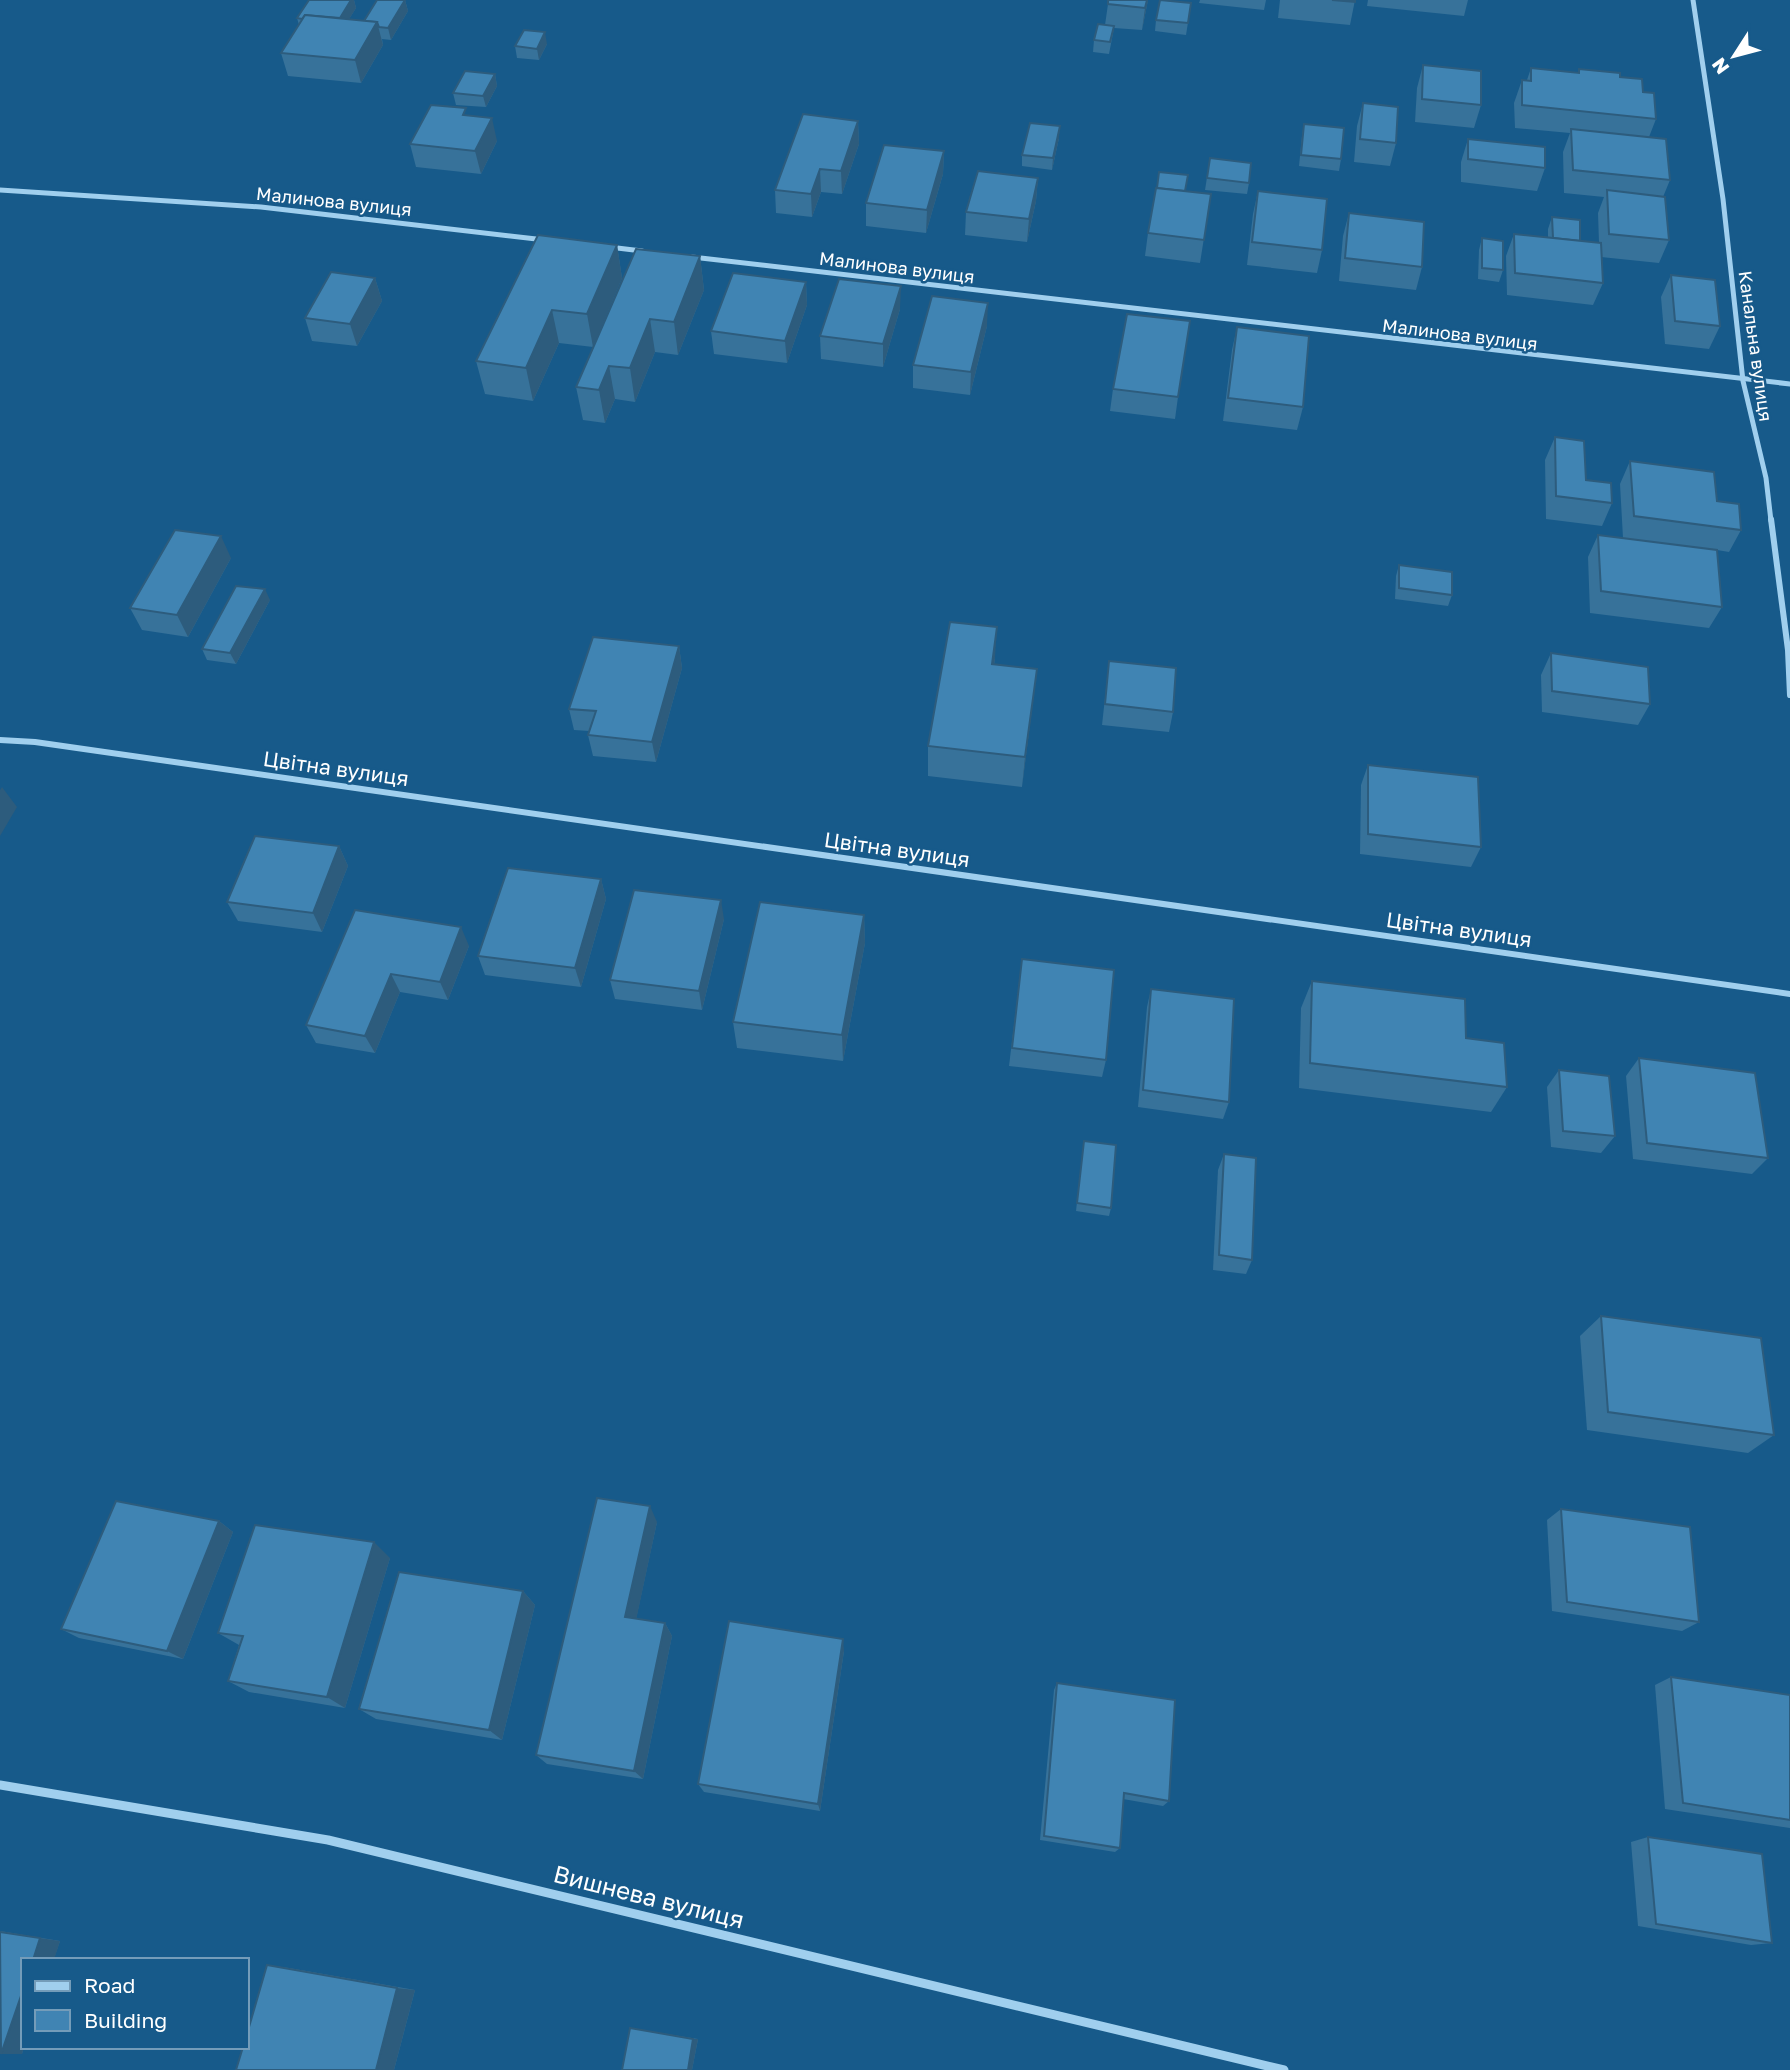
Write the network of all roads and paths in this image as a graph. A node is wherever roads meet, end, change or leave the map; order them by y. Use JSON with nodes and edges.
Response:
{"nodes":[{"id":1,"x":1693,"y":0,"type":"edge"},
{"id":2,"x":0,"y":190,"type":"edge"},
{"id":3,"x":548,"y":240,"type":"edge"},
{"id":4,"x":603,"y":247,"type":"edge"},
{"id":5,"x":643,"y":251,"type":"edge"},
{"id":6,"x":684,"y":256,"type":"edge"},
{"id":7,"x":1743,"y":382,"type":"junction"},
{"id":8,"x":1790,"y":384,"type":"edge"},
{"id":9,"x":1790,"y":695,"type":"edge"},
{"id":10,"x":0,"y":740,"type":"edge"},
{"id":11,"x":1790,"y":994,"type":"edge"},
{"id":12,"x":0,"y":1785,"type":"edge"},
{"id":13,"x":1284,"y":2070,"type":"edge"}],
"edges":[{"from":1,"to":7,"type":"street","name":"Канальна вулиця"},
{"from":2,"to":3,"type":"street","name":"Малинова вулиця"},
{"from":4,"to":5,"type":"street"},
{"from":6,"to":7,"type":"street","name":"Малинова вулиця"},
{"from":7,"to":8,"type":"street","name":"Малинова вулиця"},
{"from":7,"to":9,"type":"street","name":"Канальна вулиця"},
{"from":10,"to":11,"type":"street","name":"Цвітна вулиця"},
{"from":12,"to":13,"type":"street","name":"Вишнева вулиця"}]}
